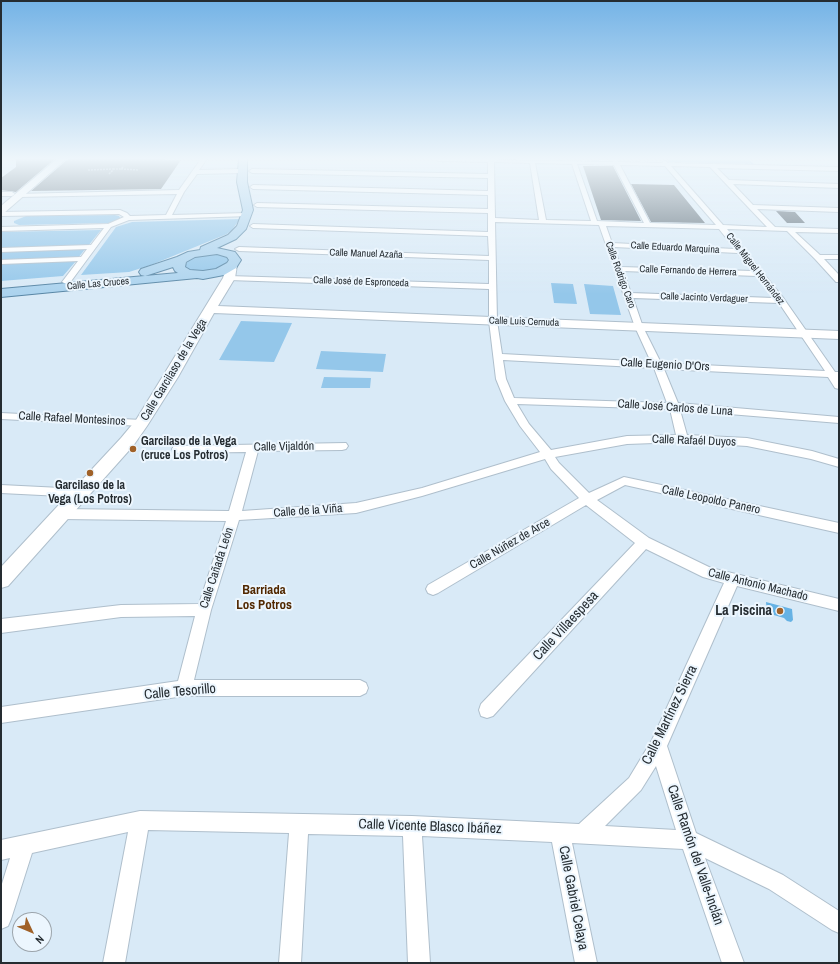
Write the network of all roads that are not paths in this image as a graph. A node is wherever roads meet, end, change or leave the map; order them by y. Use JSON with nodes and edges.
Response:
{"nodes":[{"id":1,"x":175,"y":204,"type":"edge"},
{"id":2,"x":247,"y":204,"type":"edge"},
{"id":3,"x":491,"y":204,"type":"edge"},
{"id":4,"x":540,"y":204,"type":"edge"},
{"id":5,"x":591,"y":204,"type":"edge"},
{"id":6,"x":637,"y":204,"type":"edge"},
{"id":7,"x":701,"y":204,"type":"edge"},
{"id":8,"x":749,"y":204,"type":"edge"},
{"id":9,"x":125,"y":205,"type":"dead end"},
{"id":10,"x":257,"y":205,"type":"joint"},
{"id":11,"x":752,"y":207,"type":"junction"},
{"id":12,"x":839,"y":210,"type":"edge"},
{"id":13,"x":120,"y":212,"type":"junction"},
{"id":14,"x":1,"y":214,"type":"edge"},
{"id":15,"x":19,"y":214,"type":"junction"},
{"id":16,"x":247,"y":215,"type":"junction"},
{"id":17,"x":491,"y":216,"type":"junction"},
{"id":18,"x":168,"y":217,"type":"junction"},
{"id":19,"x":128,"y":218,"type":"junction"},
{"id":20,"x":543,"y":222,"type":"junction"},
{"id":21,"x":599,"y":224,"type":"junction"},
{"id":22,"x":648,"y":225,"type":"junction"},
{"id":23,"x":109,"y":226,"type":"junction"},
{"id":24,"x":722,"y":228,"type":"junction"},
{"id":25,"x":2,"y":229,"type":"edge"},
{"id":26,"x":773,"y":229,"type":"junction"},
{"id":27,"x":789,"y":230,"type":"junction"},
{"id":28,"x":839,"y":231,"type":"edge"},
{"id":29,"x":250,"y":233,"type":"junction"},
{"id":30,"x":492,"y":234,"type":"junction"},
{"id":31,"x":610,"y":245,"type":"junction"},
{"id":32,"x":93,"y":247,"type":"junction"},
{"id":33,"x":1,"y":250,"type":"edge"},
{"id":34,"x":741,"y":251,"type":"junction"},
{"id":35,"x":198,"y":252,"type":"junction"},
{"id":36,"x":235,"y":257,"type":"junction"},
{"id":37,"x":818,"y":257,"type":"junction"},
{"id":38,"x":492,"y":258,"type":"junction"},
{"id":39,"x":839,"y":258,"type":"edge"},
{"id":40,"x":84,"y":259,"type":"junction"},
{"id":41,"x":182,"y":260,"type":"junction"},
{"id":42,"x":1,"y":262,"type":"edge"},
{"id":43,"x":618,"y":269,"type":"junction"},
{"id":44,"x":759,"y":274,"type":"junction"},
{"id":45,"x":199,"y":275,"type":"junction"},
{"id":46,"x":229,"y":278,"type":"junction"},
{"id":47,"x":839,"y":280,"type":"edge"},
{"id":48,"x":66,"y":282,"type":"junction"},
{"id":49,"x":492,"y":287,"type":"junction"},
{"id":50,"x":1,"y":288,"type":"edge"},
{"id":51,"x":1,"y":293,"type":"edge"},
{"id":52,"x":627,"y":295,"type":"junction"},
{"id":53,"x":781,"y":301,"type":"junction"},
{"id":54,"x":212,"y":305,"type":"junction"},
{"id":55,"x":493,"y":321,"type":"junction"},
{"id":56,"x":639,"y":327,"type":"junction"},
{"id":57,"x":805,"y":334,"type":"junction"},
{"id":58,"x":839,"y":335,"type":"edge"},
{"id":59,"x":498,"y":357,"type":"junction"},
{"id":60,"x":657,"y":364,"type":"junction"},
{"id":61,"x":836,"y":374,"type":"edge"},
{"id":62,"x":839,"y":386,"type":"edge"},
{"id":63,"x":510,"y":401,"type":"junction"},
{"id":64,"x":674,"y":406,"type":"junction"},
{"id":65,"x":1,"y":416,"type":"edge"},
{"id":66,"x":839,"y":420,"type":"edge"},
{"id":67,"x":142,"y":423,"type":"junction"},
{"id":68,"x":682,"y":438,"type":"junction"},
{"id":69,"x":342,"y":446,"type":"dead end"},
{"id":70,"x":252,"y":448,"type":"junction"},
{"id":71,"x":178,"y":449,"type":"dead end"},
{"id":72,"x":548,"y":454,"type":"junction"},
{"id":73,"x":839,"y":463,"type":"edge"},
{"id":74,"x":1,"y":488,"type":"edge"},
{"id":75,"x":81,"y":493,"type":"junction"},
{"id":76,"x":587,"y":499,"type":"junction"},
{"id":77,"x":61,"y":514,"type":"junction"},
{"id":78,"x":234,"y":516,"type":"junction"},
{"id":79,"x":839,"y":528,"type":"edge"},
{"id":80,"x":644,"y":542,"type":"junction"},
{"id":81,"x":733,"y":579,"type":"junction"},
{"id":82,"x":1,"y":580,"type":"edge"},
{"id":83,"x":432,"y":589,"type":"dead end"},
{"id":84,"x":839,"y":605,"type":"edge"},
{"id":85,"x":204,"y":610,"type":"junction"},
{"id":86,"x":1,"y":626,"type":"edge"},
{"id":87,"x":184,"y":688,"type":"junction"},
{"id":88,"x":360,"y":688,"type":"dead end"},
{"id":89,"x":487,"y":710,"type":"dead end"},
{"id":90,"x":1,"y":715,"type":"edge"},
{"id":91,"x":658,"y":746,"type":"junction"},
{"id":92,"x":140,"y":820,"type":"junction"},
{"id":93,"x":299,"y":824,"type":"junction"},
{"id":94,"x":412,"y":826,"type":"junction"},
{"id":95,"x":560,"y":833,"type":"junction"},
{"id":96,"x":583,"y":834,"type":"junction"},
{"id":97,"x":689,"y":840,"type":"junction"},
{"id":98,"x":24,"y":846,"type":"junction"},
{"id":99,"x":1,"y":850,"type":"edge"},
{"id":100,"x":1,"y":919,"type":"edge"},
{"id":101,"x":839,"y":923,"type":"edge"},
{"id":102,"x":114,"y":963,"type":"edge"},
{"id":103,"x":290,"y":963,"type":"edge"},
{"id":104,"x":419,"y":963,"type":"edge"},
{"id":105,"x":586,"y":963,"type":"edge"},
{"id":106,"x":734,"y":963,"type":"edge"}],
"edges":[{"from":1,"to":18,"type":"street"},
{"from":2,"to":16,"type":"main road","name":"Calle Garcilaso de la Vega"},
{"from":3,"to":17,"type":"street","name":"Calle Antonio Machado"},
{"from":4,"to":20,"type":"street"},
{"from":5,"to":21,"type":"street","name":"Calle Rodrigo Caro"},
{"from":6,"to":22,"type":"street"},
{"from":7,"to":24,"type":"street","name":"Calle Miguel Hernández"},
{"from":8,"to":11,"type":"street"},
{"from":9,"to":13,"type":"street"},
{"from":10,"to":17,"type":"street"},
{"from":10,"to":29,"type":"main road","name":"Calle Garcilaso de la Vega"},
{"from":11,"to":12,"type":"street"},
{"from":11,"to":26,"type":"street"},
{"from":13,"to":15,"type":"street"},
{"from":13,"to":19,"type":"street"},
{"from":14,"to":15,"type":"street"},
{"from":15,"to":25,"type":"street"},
{"from":16,"to":18,"type":"street"},
{"from":16,"to":35,"type":"main road"},
{"from":17,"to":20,"type":"street"},
{"from":17,"to":30,"type":"street","name":"Calle Antonio Machado"},
{"from":18,"to":19,"type":"street"},
{"from":19,"to":23,"type":"street"},
{"from":20,"to":21,"type":"street"},
{"from":21,"to":22,"type":"street"},
{"from":21,"to":31,"type":"street","name":"Calle Rodrigo Caro"},
{"from":22,"to":24,"type":"street"},
{"from":23,"to":25,"type":"street"},
{"from":23,"to":32,"type":"street"},
{"from":24,"to":26,"type":"street"},
{"from":24,"to":34,"type":"street","name":"Calle Miguel Hernández"},
{"from":26,"to":27,"type":"street"},
{"from":27,"to":28,"type":"street"},
{"from":27,"to":37,"type":"street"},
{"from":29,"to":30,"type":"street"},
{"from":29,"to":36,"type":"main road","name":"Calle Garcilaso de la Vega"},
{"from":30,"to":38,"type":"street","name":"Calle Antonio Machado"},
{"from":31,"to":34,"type":"street","name":"Calle Eduardo Marquina"},
{"from":31,"to":43,"type":"street","name":"Calle Rodrigo Caro"},
{"from":32,"to":33,"type":"street"},
{"from":32,"to":40,"type":"street"},
{"from":34,"to":44,"type":"street","name":"Calle Miguel Hernández"},
{"from":35,"to":36,"type":"main road"},
{"from":35,"to":41,"type":"main road","name":"Calle Las Cruces"},
{"from":36,"to":38,"type":"street","name":"Calle Manuel Azaña"},
{"from":36,"to":45,"type":"main road","name":"Calle Las Cruces"},
{"from":36,"to":46,"type":"street","name":"Calle Garcilaso de la Vega"},
{"from":37,"to":39,"type":"street"},
{"from":37,"to":47,"type":"street"},
{"from":38,"to":49,"type":"street","name":"Calle Antonio Machado"},
{"from":40,"to":42,"type":"street"},
{"from":40,"to":48,"type":"street"},
{"from":41,"to":45,"type":"main road"},
{"from":41,"to":48,"type":"main road","name":"Calle Las Cruces"},
{"from":43,"to":44,"type":"street","name":"Calle Fernando de Herrera"},
{"from":43,"to":52,"type":"street","name":"Calle Rodrigo Caro"},
{"from":44,"to":53,"type":"street","name":"Calle Miguel Hernández"},
{"from":45,"to":51,"type":"main road","name":"Calle Las Cruces"},
{"from":45,"to":54,"type":"street","name":"Calle Garcilaso de la Vega"},
{"from":46,"to":49,"type":"street","name":"Calle José de Espronceda"},
{"from":46,"to":54,"type":"street","name":"Calle Garcilaso de la Vega"},
{"from":48,"to":50,"type":"main road","name":"Calle Las Cruces"},
{"from":49,"to":55,"type":"street","name":"Calle Antonio Machado"},
{"from":52,"to":53,"type":"street","name":"Calle Jacinto Verdaguer"},
{"from":52,"to":56,"type":"street","name":"Calle Rodrigo Caro"},
{"from":53,"to":57,"type":"street","name":"Calle Miguel Hernández"},
{"from":54,"to":55,"type":"street","name":"Calle Luis Cernuda"},
{"from":54,"to":67,"type":"street","name":"Calle Garcilaso de la Vega"},
{"from":55,"to":56,"type":"street","name":"Calle Luis Cernuda"},
{"from":55,"to":59,"type":"street","name":"Calle Antonio Machado"},
{"from":56,"to":57,"type":"street","name":"Calle Luis Cernuda"},
{"from":56,"to":60,"type":"street","name":"Calle Rodrigo Caro"},
{"from":57,"to":58,"type":"street","name":"Calle Luis Cernuda"},
{"from":57,"to":61,"type":"street","name":"Calle Miguel Hernández"},
{"from":59,"to":60,"type":"street","name":"Calle Eugenio D'Ors"},
{"from":59,"to":63,"type":"street","name":"Calle Antonio Machado"},
{"from":60,"to":61,"type":"street","name":"Calle Eugenio D'Ors"},
{"from":60,"to":64,"type":"street","name":"Calle Rodrigo Caro"},
{"from":61,"to":62,"type":"street","name":"Calle Miguel Hernández"},
{"from":63,"to":64,"type":"street","name":"Calle José Carlos de Luna"},
{"from":63,"to":72,"type":"street","name":"Calle Antonio Machado"},
{"from":64,"to":66,"type":"street","name":"Calle José Carlos de Luna"},
{"from":64,"to":68,"type":"street","name":"Calle Rodrigo Caro"},
{"from":65,"to":67,"type":"street","name":"Calle Rafael Montesinos"},
{"from":67,"to":75,"type":"street","name":"Calle Garcilaso de la Vega"},
{"from":68,"to":72,"type":"street","name":"Calle Rafaél Duyos"},
{"from":68,"to":73,"type":"street","name":"Calle Rafaél Duyos"},
{"from":69,"to":70,"type":"street","name":"Calle Vijaldón"},
{"from":70,"to":71,"type":"street","name":"Calle Vijaldón"},
{"from":70,"to":78,"type":"street","name":"Calle Cañada León"},
{"from":72,"to":76,"type":"street","name":"Calle Antonio Machado"},
{"from":72,"to":78,"type":"street","name":"Calle de la Viña"},
{"from":74,"to":75,"type":"street"},
{"from":75,"to":77,"type":"street","name":"Calle Garcilaso de la Vega"},
{"from":76,"to":79,"type":"street","name":"Calle Leopoldo Panero"},
{"from":76,"to":80,"type":"street","name":"Calle Antonio Machado"},
{"from":76,"to":83,"type":"street","name":"Calle Núñez de Arce"},
{"from":77,"to":78,"type":"street","name":"Calle de la Viña"},
{"from":77,"to":82,"type":"street","name":"Calle Garcilaso de la Vega"},
{"from":78,"to":85,"type":"street","name":"Calle Cañada León"},
{"from":80,"to":81,"type":"street","name":"Calle Antonio Machado"},
{"from":80,"to":89,"type":"street","name":"Calle Villaespesa"},
{"from":81,"to":84,"type":"street","name":"Calle Antonio Machado"},
{"from":81,"to":91,"type":"street","name":"Calle Martínez Sierra"},
{"from":85,"to":86,"type":"street"},
{"from":85,"to":87,"type":"street","name":"Calle Cañada León"},
{"from":87,"to":88,"type":"street","name":"Calle Tesorillo"},
{"from":87,"to":90,"type":"street","name":"Calle Tesorillo"},
{"from":91,"to":96,"type":"street","name":"Calle Martínez Sierra"},
{"from":91,"to":97,"type":"street","name":"Calle Ramón del Valle-Inclán"},
{"from":92,"to":93,"type":"street","name":"Calle Vicente Blasco Ibáñez"},
{"from":92,"to":98,"type":"street","name":"Calle Vicente Blasco Ibáñez"},
{"from":92,"to":102,"type":"street"},
{"from":93,"to":94,"type":"street","name":"Calle Vicente Blasco Ibáñez"},
{"from":93,"to":103,"type":"street"},
{"from":94,"to":95,"type":"street","name":"Calle Vicente Blasco Ibáñez"},
{"from":94,"to":104,"type":"street"},
{"from":95,"to":96,"type":"street","name":"Calle Vicente Blasco Ibáñez"},
{"from":95,"to":105,"type":"street","name":"Calle Gabriel Celaya"},
{"from":96,"to":97,"type":"street","name":"Calle Vicente Blasco Ibáñez"},
{"from":97,"to":101,"type":"street","name":"Calle Vicente Blasco Ibáñez"},
{"from":97,"to":106,"type":"street","name":"Calle Ramón del Valle-Inclán"},
{"from":98,"to":99,"type":"street","name":"Calle Vicente Blasco Ibáñez"},
{"from":98,"to":100,"type":"street"}]}
